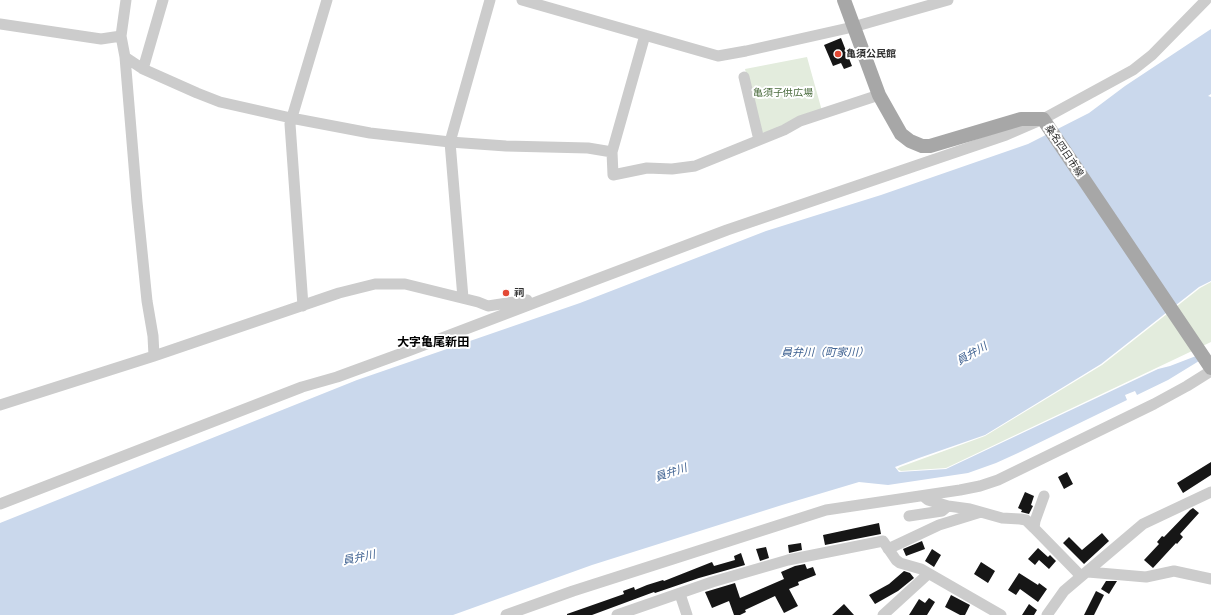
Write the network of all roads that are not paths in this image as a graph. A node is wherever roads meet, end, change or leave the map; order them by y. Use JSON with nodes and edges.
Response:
{"nodes":[{"id":1,"x":126,"y":0,"type":"edge"},
{"id":2,"x":163,"y":0,"type":"edge"},
{"id":3,"x":327,"y":0,"type":"edge"},
{"id":4,"x":490,"y":0,"type":"edge"},
{"id":5,"x":522,"y":0,"type":"edge"},
{"id":6,"x":844,"y":0,"type":"edge"},
{"id":7,"x":948,"y":0,"type":"edge"},
{"id":8,"x":1206,"y":0,"type":"edge"},
{"id":9,"x":0,"y":24,"type":"edge"},
{"id":10,"x":853,"y":27,"type":"junction"},
{"id":11,"x":645,"y":35,"type":"junction"},
{"id":12,"x":121,"y":36,"type":"junction"},
{"id":13,"x":125,"y":57,"type":"junction"},
{"id":14,"x":144,"y":69,"type":"junction"},
{"id":15,"x":744,"y":77,"type":"dead end"},
{"id":16,"x":879,"y":95,"type":"junction"},
{"id":17,"x":291,"y":118,"type":"junction"},
{"id":18,"x":1046,"y":125,"type":"junction"},
{"id":19,"x":759,"y":140,"type":"junction"},
{"id":20,"x":450,"y":142,"type":"junction"},
{"id":21,"x":612,"y":152,"type":"junction"},
{"id":22,"x":463,"y":298,"type":"junction"},
{"id":23,"x":547,"y":298,"type":"junction"},
{"id":24,"x":303,"y":306,"type":"junction"},
{"id":25,"x":154,"y":356,"type":"junction"},
{"id":26,"x":1211,"y":368,"type":"edge"},
{"id":27,"x":1211,"y":371,"type":"edge"},
{"id":28,"x":0,"y":404,"type":"edge"},
{"id":29,"x":1211,"y":492,"type":"edge"},
{"id":30,"x":923,"y":496,"type":"junction"},
{"id":31,"x":1044,"y":496,"type":"dead end"},
{"id":32,"x":0,"y":504,"type":"edge"},
{"id":33,"x":948,"y":506,"type":"junction"},
{"id":34,"x":982,"y":512,"type":"junction"},
{"id":35,"x":909,"y":516,"type":"dead end"},
{"id":36,"x":1034,"y":528,"type":"junction"},
{"id":37,"x":888,"y":548,"type":"junction"},
{"id":38,"x":928,"y":574,"type":"junction"},
{"id":39,"x":1084,"y":575,"type":"junction"},
{"id":40,"x":1211,"y":579,"type":"edge"},
{"id":41,"x":680,"y":594,"type":"junction"},
{"id":42,"x":506,"y":615,"type":"edge"},
{"id":43,"x":617,"y":615,"type":"edge"},
{"id":44,"x":687,"y":615,"type":"edge"},
{"id":45,"x":883,"y":615,"type":"edge"},
{"id":46,"x":1001,"y":615,"type":"edge"},
{"id":47,"x":1047,"y":615,"type":"edge"}],
"edges":[{"from":1,"to":12,"type":"street"},
{"from":2,"to":14,"type":"street"},
{"from":3,"to":17,"type":"street"},
{"from":4,"to":20,"type":"street"},
{"from":5,"to":11,"type":"street"},
{"from":6,"to":10,"type":"main road","name":"桑名四日市線"},
{"from":7,"to":10,"type":"street"},
{"from":8,"to":18,"type":"street"},
{"from":9,"to":12,"type":"street"},
{"from":10,"to":11,"type":"street"},
{"from":10,"to":16,"type":"main road","name":"桑名四日市線"},
{"from":11,"to":21,"type":"street"},
{"from":12,"to":13,"type":"street"},
{"from":13,"to":14,"type":"street"},
{"from":13,"to":25,"type":"street"},
{"from":14,"to":17,"type":"street"},
{"from":15,"to":19,"type":"street"},
{"from":16,"to":18,"type":"main road","name":"桑名四日市線"},
{"from":16,"to":19,"type":"street"},
{"from":17,"to":20,"type":"street"},
{"from":17,"to":24,"type":"street"},
{"from":18,"to":23,"type":"street"},
{"from":18,"to":26,"type":"main road","name":"桑名四日市線"},
{"from":19,"to":21,"type":"street"},
{"from":20,"to":21,"type":"street"},
{"from":20,"to":22,"type":"street"},
{"from":22,"to":23,"type":"street"},
{"from":22,"to":24,"type":"street"},
{"from":23,"to":32,"type":"street"},
{"from":24,"to":25,"type":"street"},
{"from":25,"to":28,"type":"street"},
{"from":27,"to":30,"type":"street"},
{"from":29,"to":39,"type":"street"},
{"from":30,"to":33,"type":"street"},
{"from":30,"to":42,"type":"street"},
{"from":31,"to":36,"type":"street"},
{"from":33,"to":34,"type":"street"},
{"from":33,"to":35,"type":"street"},
{"from":34,"to":36,"type":"street"},
{"from":34,"to":37,"type":"street"},
{"from":36,"to":39,"type":"street"},
{"from":37,"to":38,"type":"street"},
{"from":37,"to":41,"type":"street"},
{"from":38,"to":45,"type":"street"},
{"from":38,"to":46,"type":"street"},
{"from":39,"to":40,"type":"street"},
{"from":39,"to":47,"type":"street"},
{"from":41,"to":43,"type":"street"},
{"from":41,"to":44,"type":"street"}]}
